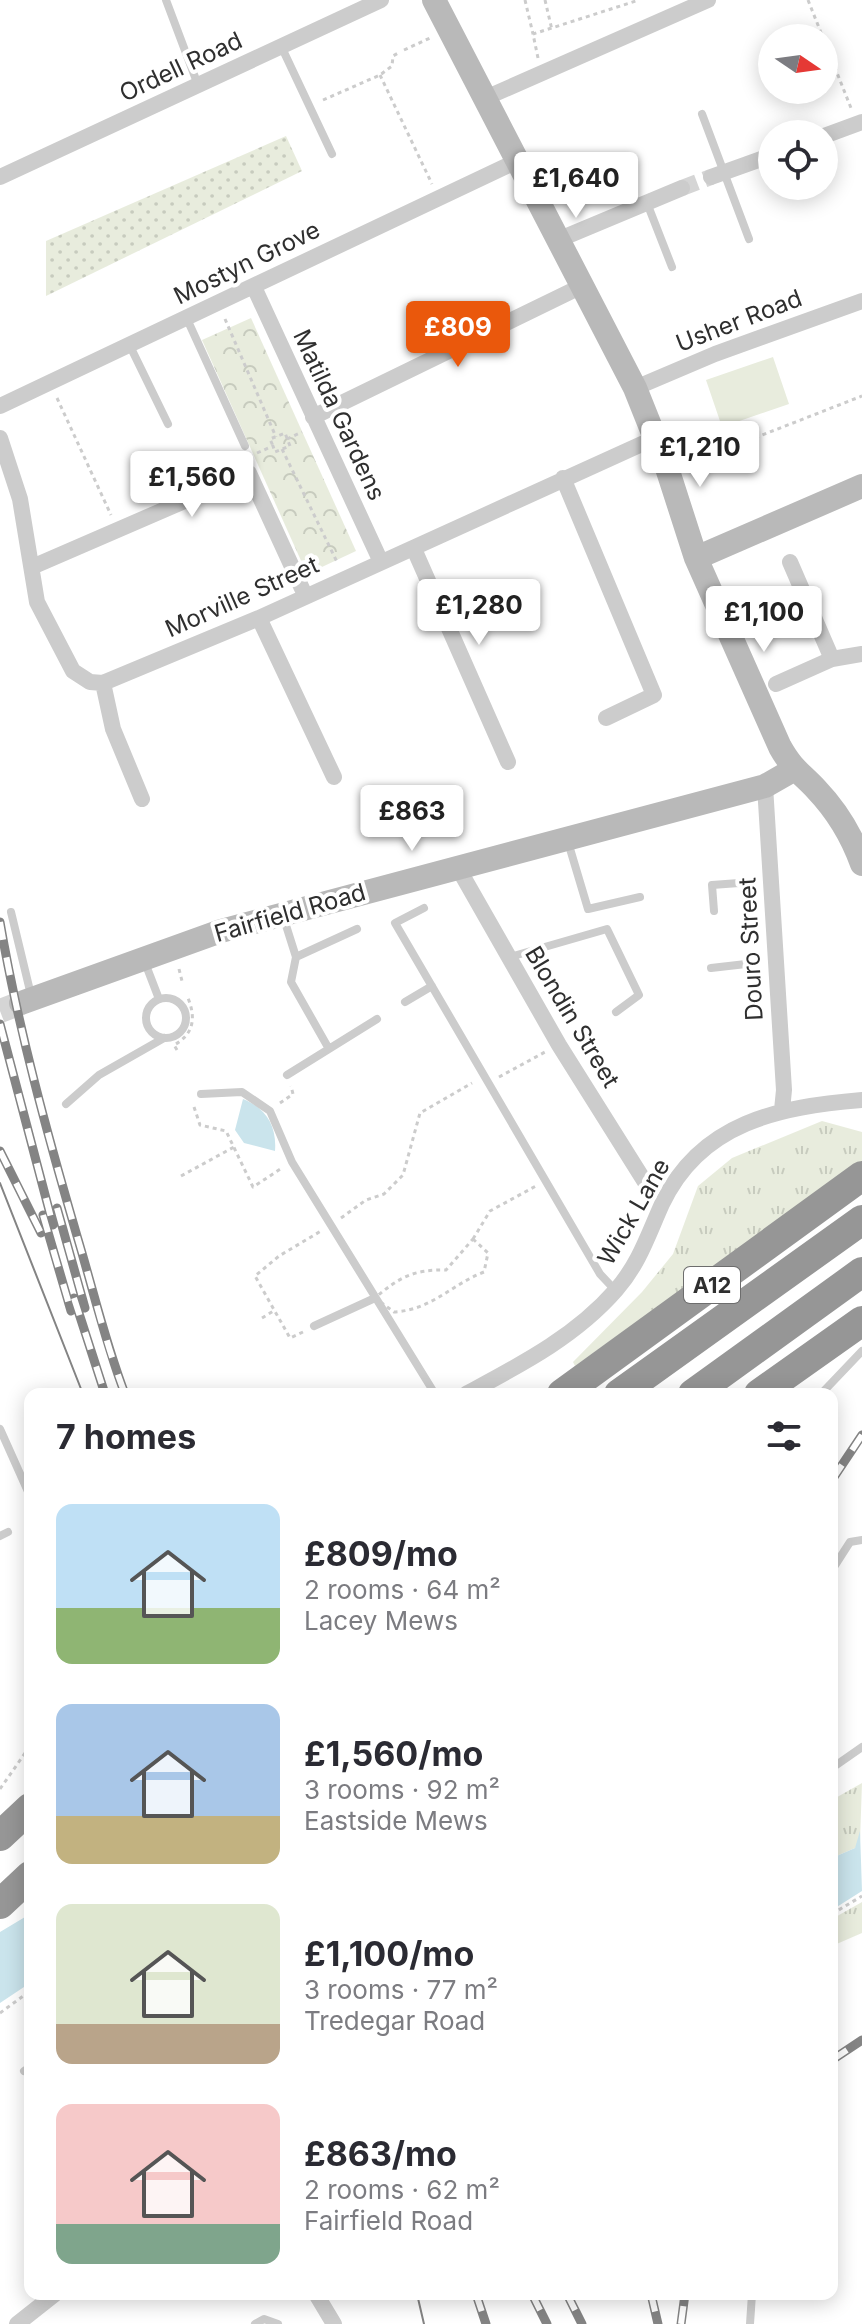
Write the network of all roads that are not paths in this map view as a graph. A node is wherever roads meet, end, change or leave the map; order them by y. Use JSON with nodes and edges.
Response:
{"nodes":[{"id":1,"x":166,"y":0,"type":"edge"},
{"id":2,"x":381,"y":0,"type":"edge"},
{"id":3,"x":434,"y":0,"type":"edge"},
{"id":4,"x":708,"y":0,"type":"edge"},
{"id":5,"x":282,"y":48,"type":"junction"},
{"id":6,"x":198,"y":85,"type":"junction"},
{"id":7,"x":483,"y":99,"type":"junction"},
{"id":8,"x":702,"y":114,"type":"dead end"},
{"id":9,"x":860,"y":123,"type":"edge"},
{"id":10,"x":838,"y":131,"type":"edge"},
{"id":11,"x":332,"y":154,"type":"dead end"},
{"id":12,"x":758,"y":160,"type":"edge"},
{"id":13,"x":515,"y":162,"type":"junction"},
{"id":14,"x":717,"y":175,"type":"junction"},
{"id":15,"x":0,"y":177,"type":"edge"},
{"id":16,"x":682,"y":188,"type":"tunnel mouth"},
{"id":17,"x":646,"y":202,"type":"junction"},
{"id":18,"x":560,"y":239,"type":"junction"},
{"id":19,"x":749,"y":239,"type":"dead end"},
{"id":20,"x":672,"y":267,"type":"dead end"},
{"id":21,"x":584,"y":285,"type":"junction"},
{"id":22,"x":254,"y":287,"type":"junction"},
{"id":23,"x":862,"y":301,"type":"edge"},
{"id":24,"x":187,"y":319,"type":"junction"},
{"id":25,"x":129,"y":344,"type":"junction"},
{"id":26,"x":635,"y":388,"type":"junction"},
{"id":27,"x":0,"y":406,"type":"edge"},
{"id":28,"x":313,"y":417,"type":"junction"},
{"id":29,"x":168,"y":424,"type":"dead end"},
{"id":30,"x":0,"y":438,"type":"edge"},
{"id":31,"x":655,"y":438,"type":"junction"},
{"id":32,"x":245,"y":446,"type":"dead end"},
{"id":33,"x":563,"y":478,"type":"junction"},
{"id":34,"x":862,"y":486,"type":"edge"},
{"id":35,"x":414,"y":549,"type":"junction"},
{"id":36,"x":696,"y":558,"type":"junction"},
{"id":37,"x":381,"y":562,"type":"junction"},
{"id":38,"x":790,"y":562,"type":"dead end"},
{"id":39,"x":32,"y":567,"type":"junction"},
{"id":40,"x":305,"y":595,"type":"junction"},
{"id":41,"x":259,"y":618,"type":"junction"},
{"id":42,"x":862,"y":654,"type":"edge"},
{"id":43,"x":832,"y":659,"type":"junction"},
{"id":44,"x":103,"y":683,"type":"junction"},
{"id":45,"x":776,"y":684,"type":"dead end"},
{"id":46,"x":606,"y":718,"type":"dead end"},
{"id":47,"x":508,"y":762,"type":"dead end"},
{"id":48,"x":793,"y":770,"type":"junction"},
{"id":49,"x":334,"y":777,"type":"dead end"},
{"id":50,"x":765,"y":786,"type":"junction"},
{"id":51,"x":142,"y":799,"type":"dead end"},
{"id":52,"x":568,"y":837,"type":"junction"},
{"id":53,"x":862,"y":864,"type":"edge"},
{"id":54,"x":457,"y":866,"type":"junction"},
{"id":55,"x":739,"y":883,"type":"dead end"},
{"id":56,"x":640,"y":897,"type":"dead end"},
{"id":57,"x":424,"y":908,"type":"dead end"},
{"id":58,"x":714,"y":911,"type":"dead end"},
{"id":59,"x":11,"y":912,"type":"dead end"},
{"id":60,"x":283,"y":914,"type":"junction"},
{"id":61,"x":357,"y":929,"type":"dead end"},
{"id":62,"x":296,"y":957,"type":"junction"},
{"id":63,"x":509,"y":957,"type":"junction"},
{"id":64,"x":144,"y":959,"type":"junction"},
{"id":65,"x":746,"y":964,"type":"dead end"},
{"id":66,"x":711,"y":968,"type":"dead end"},
{"id":67,"x":432,"y":986,"type":"junction"},
{"id":68,"x":159,"y":999,"type":"junction"},
{"id":69,"x":27,"y":1001,"type":"joint"},
{"id":70,"x":405,"y":1002,"type":"dead end"},
{"id":71,"x":616,"y":1012,"type":"dead end"},
{"id":72,"x":377,"y":1019,"type":"dead end"},
{"id":73,"x":165,"y":1038,"type":"junction"},
{"id":74,"x":329,"y":1049,"type":"junction"},
{"id":75,"x":287,"y":1075,"type":"road end"},
{"id":76,"x":201,"y":1094,"type":"road end"},
{"id":77,"x":862,"y":1100,"type":"edge"},
{"id":78,"x":66,"y":1104,"type":"dead end"},
{"id":79,"x":782,"y":1110,"type":"junction"},
{"id":80,"x":862,"y":1176,"type":"edge"},
{"id":81,"x":650,"y":1190,"type":"dead end"},
{"id":82,"x":862,"y":1220,"type":"edge"},
{"id":83,"x":862,"y":1272,"type":"edge"},
{"id":84,"x":615,"y":1290,"type":"junction"},
{"id":85,"x":375,"y":1298,"type":"junction"},
{"id":86,"x":862,"y":1321,"type":"edge"},
{"id":87,"x":314,"y":1326,"type":"dead end"},
{"id":88,"x":862,"y":1351,"type":"edge"},
{"id":89,"x":431,"y":1388,"type":"edge"},
{"id":90,"x":476,"y":1388,"type":"edge"},
{"id":91,"x":570,"y":1388,"type":"edge"},
{"id":92,"x":627,"y":1388,"type":"edge"},
{"id":93,"x":701,"y":1388,"type":"edge"},
{"id":94,"x":767,"y":1388,"type":"edge"},
{"id":95,"x":827,"y":1388,"type":"edge"},
{"id":96,"x":0,"y":1429,"type":"edge"},
{"id":97,"x":24,"y":1483,"type":"edge"},
{"id":98,"x":862,"y":1540,"type":"edge"},
{"id":99,"x":838,"y":1561,"type":"edge"},
{"id":100,"x":862,"y":1747,"type":"edge"},
{"id":101,"x":838,"y":1764,"type":"edge"},
{"id":102,"x":24,"y":1812,"type":"edge"},
{"id":103,"x":24,"y":1814,"type":"edge"},
{"id":104,"x":0,"y":1826,"type":"edge"},
{"id":105,"x":0,"y":1836,"type":"edge"},
{"id":106,"x":24,"y":1878,"type":"edge"},
{"id":107,"x":24,"y":1881,"type":"edge"},
{"id":108,"x":0,"y":1892,"type":"edge"},
{"id":109,"x":0,"y":1904,"type":"edge"},
{"id":110,"x":47,"y":2300,"type":"edge"},
{"id":111,"x":320,"y":2300,"type":"edge"},
{"id":112,"x":752,"y":2300,"type":"edge"},
{"id":113,"x":17,"y":2324,"type":"edge"},
{"id":114,"x":255,"y":2324,"type":"edge"},
{"id":115,"x":278,"y":2324,"type":"edge"},
{"id":116,"x":334,"y":2324,"type":"edge"},
{"id":117,"x":750,"y":2324,"type":"edge"}],
"edges":[{"from":1,"to":6,"type":"lane"},
{"from":2,"to":5,"type":"street","name":"Ordell Road"},
{"from":3,"to":7,"type":"main road"},
{"from":4,"to":7,"type":"street"},
{"from":5,"to":6,"type":"street","name":"Ordell Road"},
{"from":5,"to":11,"type":"lane"},
{"from":6,"to":15,"type":"street","name":"Ordell Road"},
{"from":7,"to":13,"type":"main road"},
{"from":8,"to":14,"type":"lane"},
{"from":9,"to":10,"type":"street"},
{"from":12,"to":14,"type":"street"},
{"from":13,"to":18,"type":"main road"},
{"from":13,"to":22,"type":"street","name":"Mostyn Grove"},
{"from":14,"to":19,"type":"lane"},
{"from":16,"to":17,"type":"street"},
{"from":17,"to":18,"type":"street"},
{"from":17,"to":20,"type":"lane"},
{"from":18,"to":21,"type":"main road"},
{"from":21,"to":26,"type":"main road"},
{"from":21,"to":28,"type":"street"},
{"from":22,"to":24,"type":"street","name":"Mostyn Grove"},
{"from":22,"to":28,"type":"street","name":"Matilda Gardens"},
{"from":23,"to":26,"type":"street","name":"Usher Road"},
{"from":24,"to":25,"type":"street","name":"Mostyn Grove"},
{"from":24,"to":32,"type":"lane"},
{"from":25,"to":27,"type":"street","name":"Mostyn Grove"},
{"from":25,"to":29,"type":"lane"},
{"from":26,"to":31,"type":"main road"},
{"from":28,"to":37,"type":"street","name":"Matilda Gardens"},
{"from":30,"to":39,"type":"street"},
{"from":31,"to":33,"type":"street","name":"Morville Street"},
{"from":31,"to":36,"type":"main road"},
{"from":33,"to":35,"type":"street","name":"Morville Street"},
{"from":33,"to":46,"type":"street"},
{"from":34,"to":36,"type":"main road"},
{"from":35,"to":37,"type":"street","name":"Morville Street"},
{"from":35,"to":47,"type":"street"},
{"from":36,"to":48,"type":"main road"},
{"from":37,"to":40,"type":"street","name":"Morville Street"},
{"from":38,"to":43,"type":"street"},
{"from":39,"to":40,"type":"street"},
{"from":39,"to":44,"type":"street"},
{"from":40,"to":41,"type":"street","name":"Morville Street"},
{"from":41,"to":44,"type":"street","name":"Morville Street"},
{"from":41,"to":49,"type":"street"},
{"from":42,"to":43,"type":"street"},
{"from":43,"to":45,"type":"street"},
{"from":44,"to":51,"type":"street"},
{"from":48,"to":50,"type":"main road","name":"Fairfield Road"},
{"from":48,"to":53,"type":"main road"},
{"from":50,"to":52,"type":"main road","name":"Fairfield Road"},
{"from":50,"to":79,"type":"street","name":"Douro Street"},
{"from":52,"to":54,"type":"main road","name":"Fairfield Road"},
{"from":52,"to":56,"type":"lane"},
{"from":54,"to":60,"type":"main road","name":"Fairfield Road"},
{"from":54,"to":63,"type":"street","name":"Blondin Street"},
{"from":55,"to":58,"type":"lane"},
{"from":57,"to":67,"type":"lane"},
{"from":59,"to":69,"type":"lane"},
{"from":60,"to":62,"type":"lane"},
{"from":60,"to":64,"type":"main road","name":"Fairfield Road"},
{"from":61,"to":62,"type":"lane"},
{"from":62,"to":74,"type":"lane"},
{"from":63,"to":71,"type":"lane"},
{"from":63,"to":81,"type":"street","name":"Blondin Street"},
{"from":64,"to":68,"type":"lane"},
{"from":64,"to":69,"type":"main road","name":"Fairfield Road"},
{"from":65,"to":66,"type":"lane"},
{"from":67,"to":70,"type":"lane"},
{"from":67,"to":84,"type":"lane"},
{"from":68,"to":73,"type":"lane"},
{"from":68,"to":73,"type":"lane"},
{"from":72,"to":74,"type":"lane"},
{"from":73,"to":78,"type":"lane"},
{"from":74,"to":75,"type":"lane"},
{"from":76,"to":85,"type":"lane"},
{"from":77,"to":79,"type":"street","name":"Wick Lane"},
{"from":79,"to":84,"type":"street","name":"Wick Lane"},
{"from":80,"to":91,"type":"highway","number":"A12"},
{"from":82,"to":92,"type":"highway","number":"A12"},
{"from":83,"to":93,"type":"highway"},
{"from":84,"to":90,"type":"street","name":"Wick Lane"},
{"from":85,"to":87,"type":"lane"},
{"from":85,"to":89,"type":"lane"},
{"from":86,"to":94,"type":"highway"},
{"from":88,"to":95,"type":"lane"},
{"from":96,"to":97,"type":"lane"},
{"from":98,"to":99,"type":"lane"},
{"from":100,"to":101,"type":"lane"},
{"from":102,"to":104,"type":"highway"},
{"from":103,"to":105,"type":"highway"},
{"from":106,"to":108,"type":"highway"},
{"from":107,"to":109,"type":"highway"},
{"from":110,"to":113,"type":"street"},
{"from":111,"to":116,"type":"street"},
{"from":112,"to":117,"type":"lane"},
{"from":114,"to":115,"type":"lane"}]}
